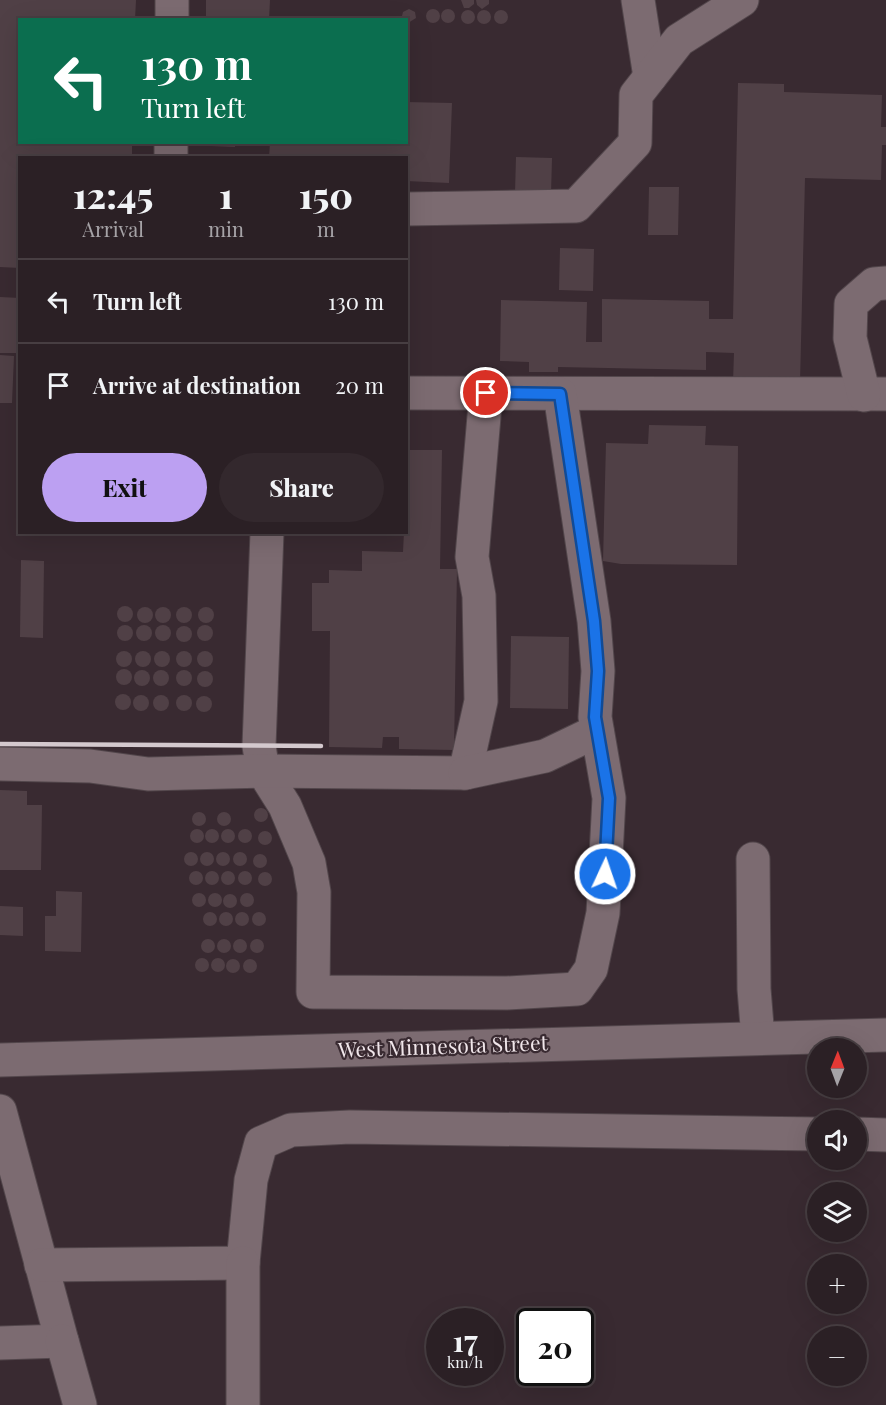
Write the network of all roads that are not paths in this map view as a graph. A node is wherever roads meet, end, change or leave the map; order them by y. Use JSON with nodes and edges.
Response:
{"nodes":[{"id":1,"x":172,"y":0,"type":"edge"},
{"id":2,"x":638,"y":0,"type":"edge"},
{"id":3,"x":742,"y":0,"type":"edge"},
{"id":4,"x":172,"y":18,"type":"edge"},
{"id":5,"x":650,"y":77,"type":"junction"},
{"id":6,"x":408,"y":209,"type":"edge"},
{"id":7,"x":886,"y":283,"type":"edge"},
{"id":8,"x":408,"y":393,"type":"edge"},
{"id":9,"x":486,"y":393,"type":"junction"},
{"id":10,"x":560,"y":394,"type":"junction"},
{"id":11,"x":875,"y":395,"type":"edge"},
{"id":12,"x":267,"y":534,"type":"edge"},
{"id":13,"x":597,"y":731,"type":"junction"},
{"id":14,"x":0,"y":764,"type":"edge"},
{"id":15,"x":263,"y":771,"type":"junction"},
{"id":16,"x":465,"y":773,"type":"junction"},
{"id":17,"x":753,"y":859,"type":"dead end"},
{"id":18,"x":886,"y":1035,"type":"edge"},
{"id":19,"x":758,"y":1038,"type":"junction"},
{"id":20,"x":0,"y":1060,"type":"edge"},
{"id":21,"x":0,"y":1111,"type":"edge"},
{"id":22,"x":807,"y":1134,"type":"edge"},
{"id":23,"x":867,"y":1134,"type":"edge"},
{"id":24,"x":886,"y":1135,"type":"edge"},
{"id":25,"x":243,"y":1263,"type":"junction"},
{"id":26,"x":41,"y":1265,"type":"junction"},
{"id":27,"x":62,"y":1341,"type":"junction"},
{"id":28,"x":0,"y":1343,"type":"edge"},
{"id":29,"x":80,"y":1405,"type":"edge"},
{"id":30,"x":243,"y":1405,"type":"edge"}],
"edges":[{"from":1,"to":4,"type":"street"},
{"from":2,"to":5,"type":"street"},
{"from":3,"to":5,"type":"street"},
{"from":5,"to":6,"type":"street"},
{"from":7,"to":11,"type":"street"},
{"from":8,"to":9,"type":"street"},
{"from":9,"to":10,"type":"street"},
{"from":9,"to":16,"type":"street"},
{"from":10,"to":11,"type":"street"},
{"from":10,"to":13,"type":"street"},
{"from":12,"to":15,"type":"street"},
{"from":13,"to":15,"type":"street"},
{"from":13,"to":16,"type":"street"},
{"from":14,"to":15,"type":"street"},
{"from":15,"to":16,"type":"street"},
{"from":17,"to":19,"type":"street"},
{"from":18,"to":19,"type":"street","name":"West Minnesota Street"},
{"from":19,"to":20,"type":"street","name":"West Minnesota Street"},
{"from":21,"to":26,"type":"street"},
{"from":22,"to":25,"type":"street"},
{"from":23,"to":24,"type":"street"},
{"from":25,"to":26,"type":"street"},
{"from":25,"to":30,"type":"street"},
{"from":26,"to":27,"type":"street"},
{"from":27,"to":28,"type":"street"},
{"from":27,"to":29,"type":"street"}]}
